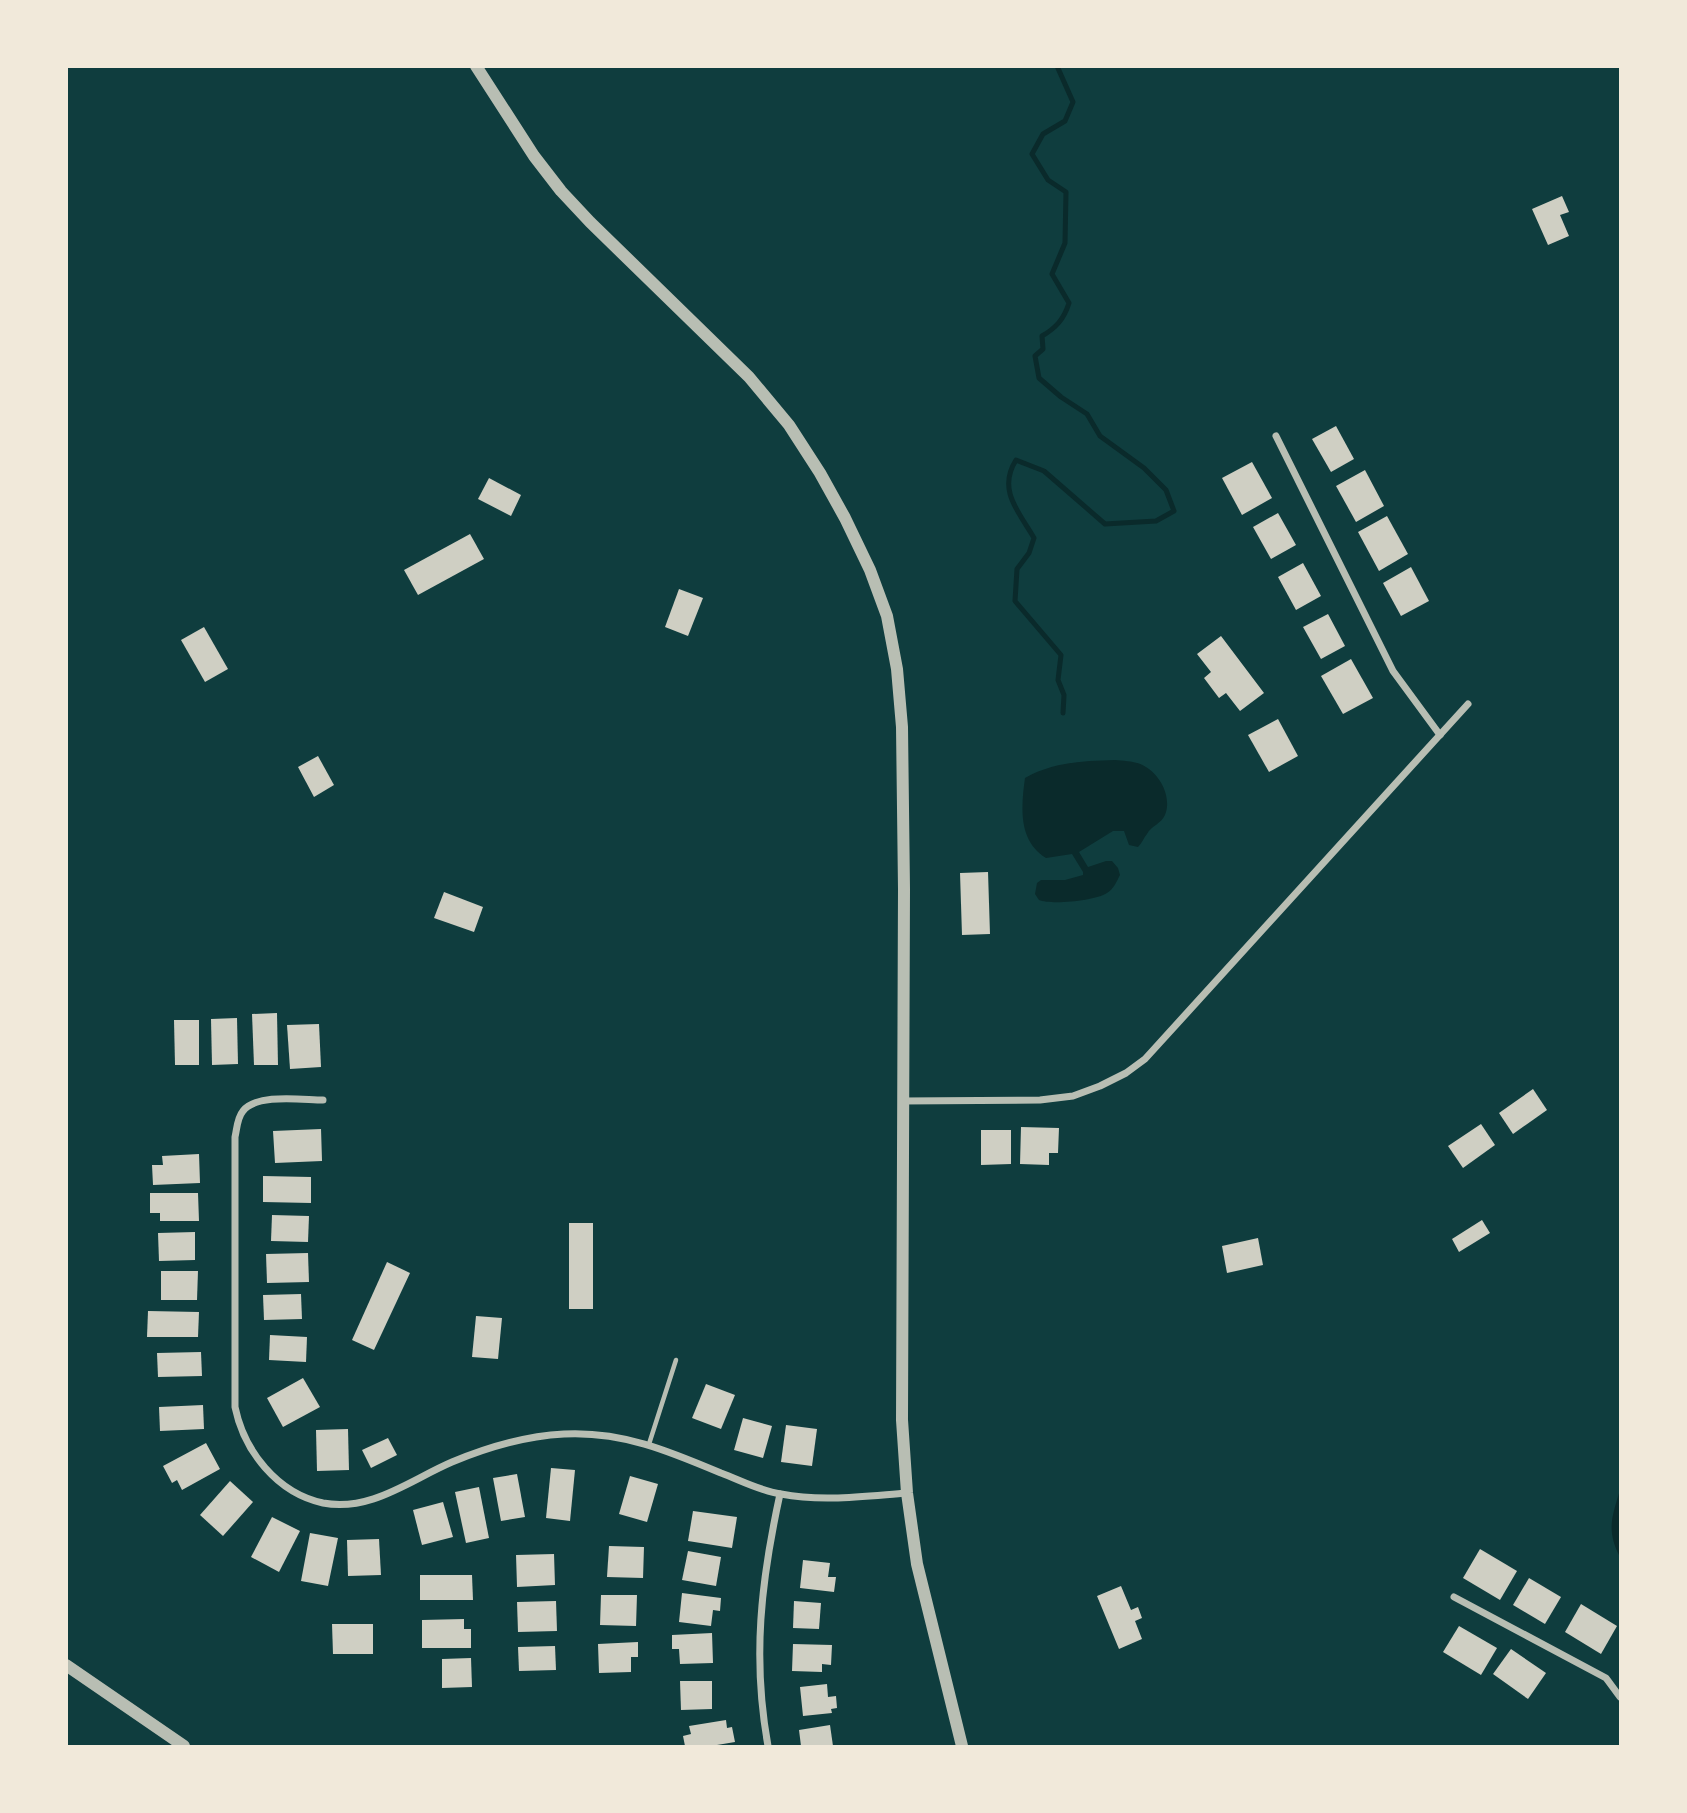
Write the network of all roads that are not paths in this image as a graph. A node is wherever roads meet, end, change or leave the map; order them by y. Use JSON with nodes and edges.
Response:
{"nodes":[{"id":1,"x":477,"y":66,"type":"edge"},
{"id":2,"x":1276,"y":436,"type":"dead end"},
{"id":3,"x":1468,"y":704,"type":"dead end"},
{"id":4,"x":1440,"y":735,"type":"junction"},
{"id":5,"x":323,"y":1100,"type":"dead end"},
{"id":6,"x":902,"y":1101,"type":"junction"},
{"id":7,"x":676,"y":1360,"type":"dead end"},
{"id":8,"x":649,"y":1444,"type":"junction"},
{"id":9,"x":907,"y":1493,"type":"junction"},
{"id":10,"x":780,"y":1494,"type":"junction"},
{"id":11,"x":1454,"y":1597,"type":"dead end"},
{"id":12,"x":66,"y":1665,"type":"edge"},
{"id":13,"x":1620,"y":1697,"type":"edge"},
{"id":14,"x":184,"y":1746,"type":"edge"},
{"id":15,"x":768,"y":1746,"type":"edge"},
{"id":16,"x":962,"y":1746,"type":"edge"}],
"edges":[{"from":1,"to":6,"type":"street"},
{"from":2,"to":4,"type":"street"},
{"from":3,"to":4,"type":"street"},
{"from":4,"to":6,"type":"street"},
{"from":5,"to":8,"type":"street"},
{"from":6,"to":9,"type":"street"},
{"from":7,"to":8,"type":"lane"},
{"from":8,"to":10,"type":"street"},
{"from":9,"to":10,"type":"street"},
{"from":9,"to":16,"type":"street"},
{"from":10,"to":15,"type":"street"},
{"from":11,"to":13,"type":"street"},
{"from":12,"to":14,"type":"street"}]}
